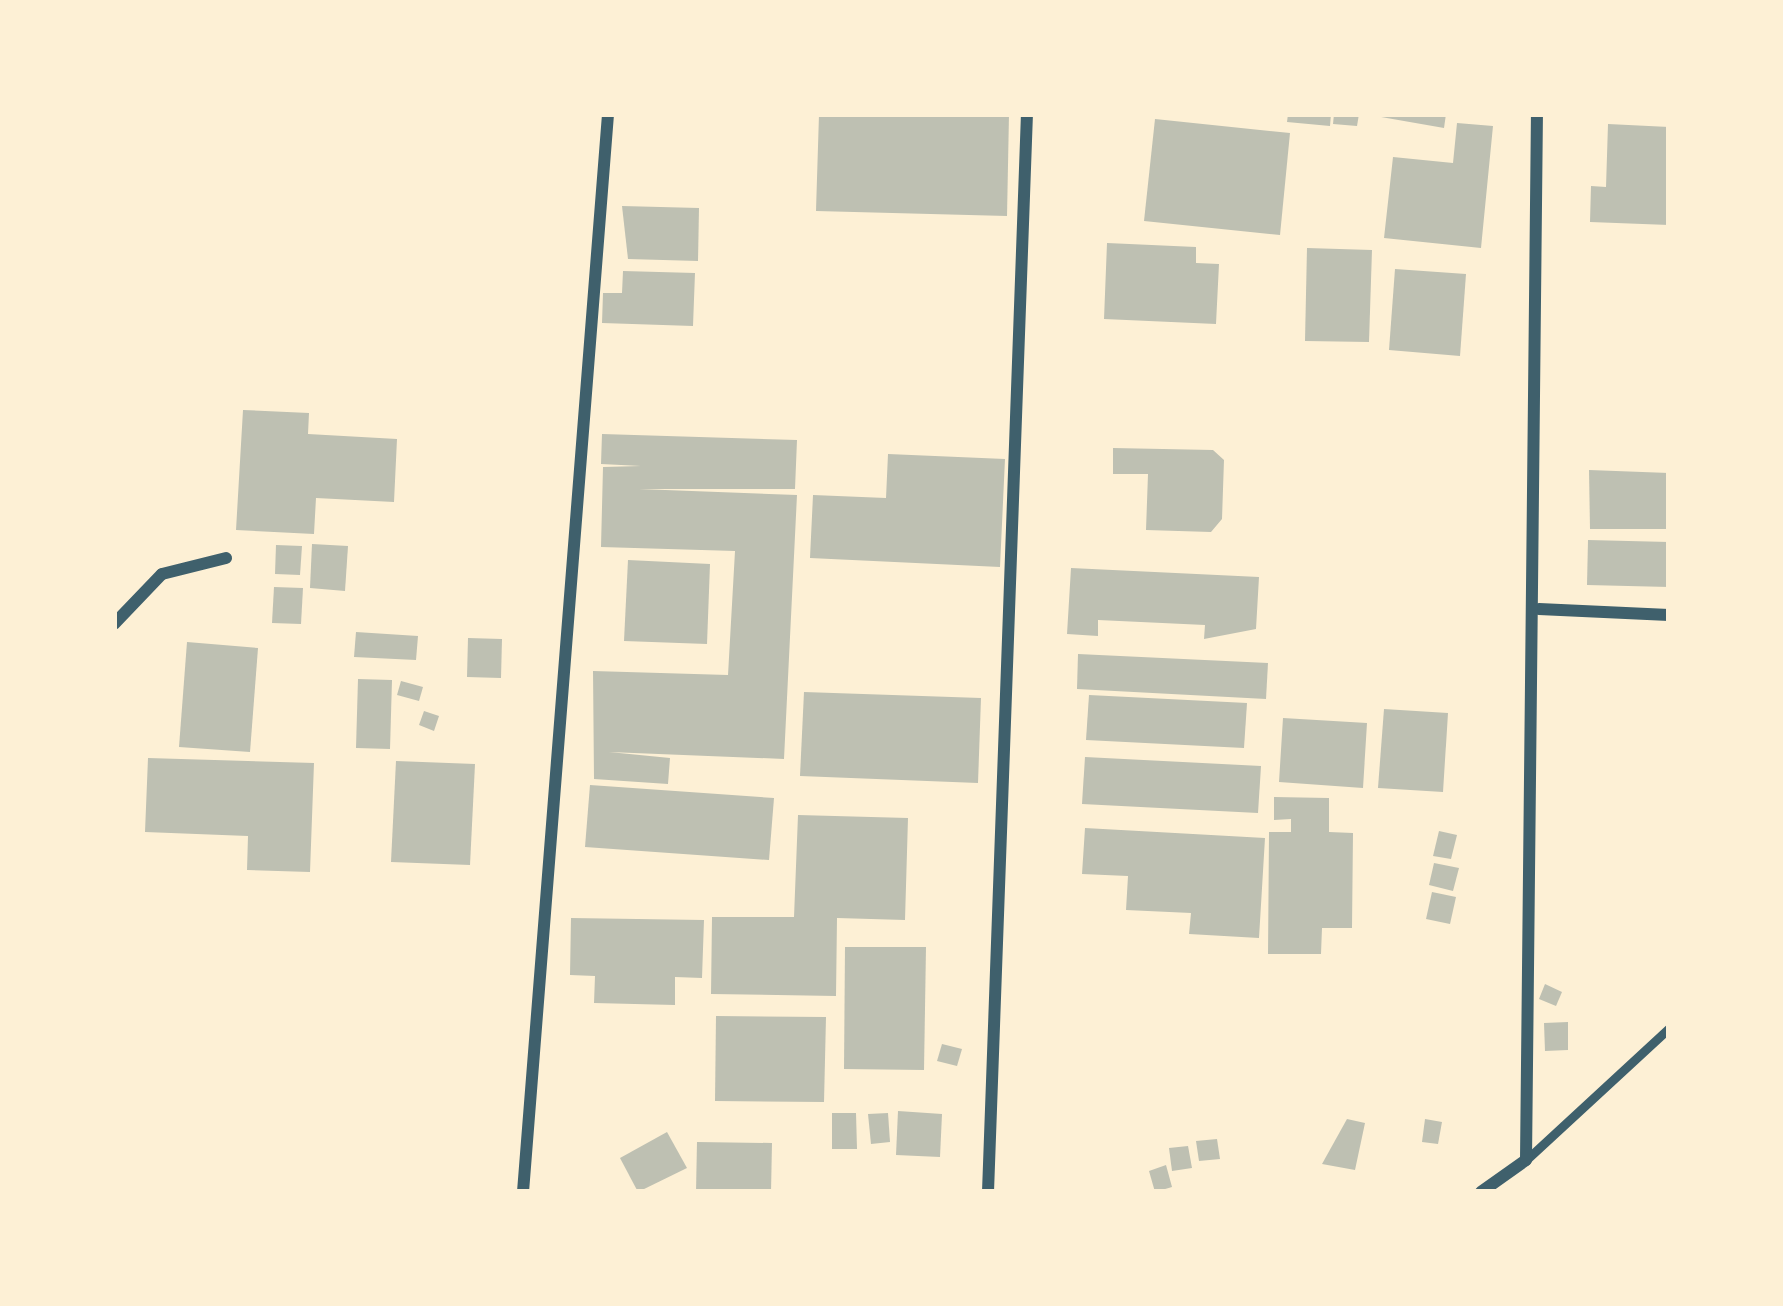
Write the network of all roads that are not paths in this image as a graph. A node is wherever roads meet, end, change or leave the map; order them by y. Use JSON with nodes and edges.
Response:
{"nodes":[{"id":1,"x":608,"y":114,"type":"edge"},
{"id":2,"x":1027,"y":114,"type":"edge"},
{"id":3,"x":1537,"y":114,"type":"edge"},
{"id":4,"x":226,"y":558,"type":"dead end"},
{"id":5,"x":1539,"y":609,"type":"junction"},
{"id":6,"x":1669,"y":615,"type":"edge"},
{"id":7,"x":114,"y":624,"type":"edge"},
{"id":8,"x":1669,"y":1028,"type":"edge"},
{"id":9,"x":1526,"y":1160,"type":"junction"},
{"id":10,"x":523,"y":1192,"type":"edge"},
{"id":11,"x":988,"y":1192,"type":"edge"},
{"id":12,"x":1481,"y":1192,"type":"edge"}],
"edges":[{"from":1,"to":10,"type":"street"},
{"from":2,"to":11,"type":"street"},
{"from":3,"to":5,"type":"street"},
{"from":4,"to":7,"type":"street"},
{"from":5,"to":6,"type":"street"},
{"from":5,"to":9,"type":"street"},
{"from":8,"to":9,"type":"lane"},
{"from":9,"to":12,"type":"street"}]}
